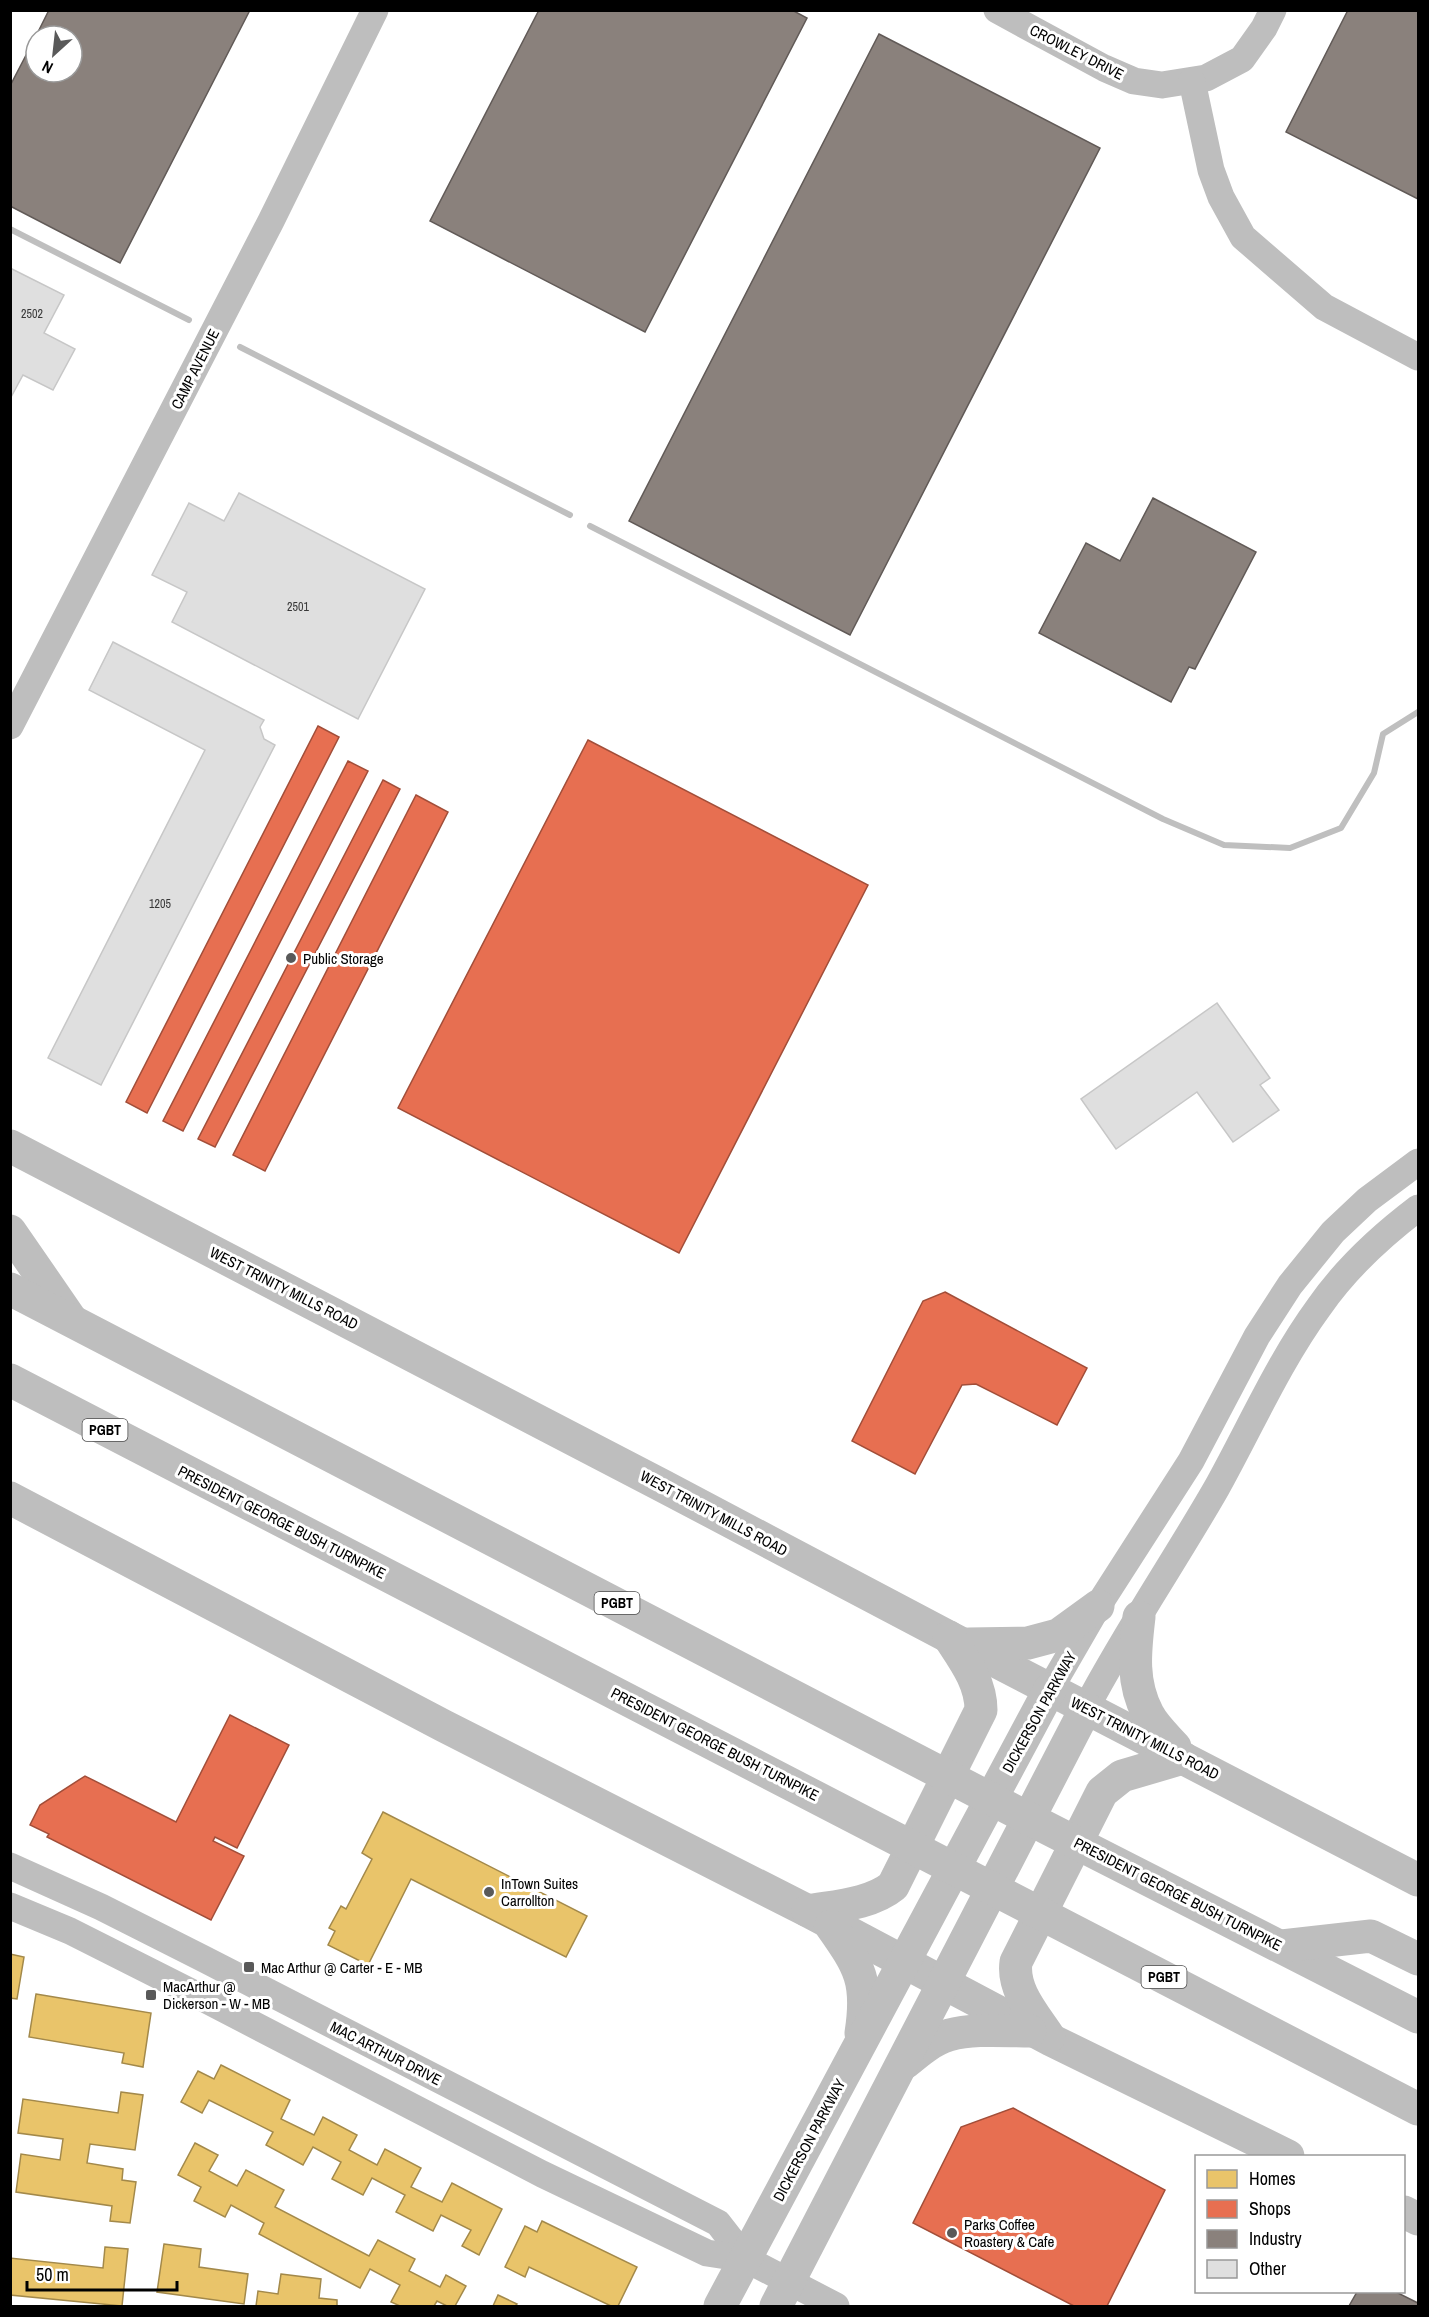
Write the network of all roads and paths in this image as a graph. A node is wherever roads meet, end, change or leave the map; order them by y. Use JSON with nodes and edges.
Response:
{"nodes":[{"id":1,"x":375,"y":10,"type":"edge"},
{"id":2,"x":997,"y":10,"type":"edge"},
{"id":3,"x":1273,"y":10,"type":"edge"},
{"id":4,"x":1192,"y":81,"type":"junction"},
{"id":5,"x":1419,"y":357,"type":"edge"},
{"id":6,"x":10,"y":726,"type":"edge"},
{"id":7,"x":10,"y":1146,"type":"edge"},
{"id":8,"x":1419,"y":1162,"type":"edge"},
{"id":9,"x":1367,"y":1200,"type":"junction"},
{"id":10,"x":1419,"y":1208,"type":"edge"},
{"id":11,"x":1394,"y":1226,"type":"junction"},
{"id":12,"x":10,"y":1231,"type":"edge"},
{"id":13,"x":1290,"y":1285,"type":"junction"},
{"id":14,"x":10,"y":1289,"type":"edge"},
{"id":15,"x":1319,"y":1306,"type":"junction"},
{"id":16,"x":71,"y":1320,"type":"junction"},
{"id":17,"x":10,"y":1380,"type":"edge"},
{"id":18,"x":10,"y":1498,"type":"edge"},
{"id":19,"x":1098,"y":1606,"type":"junction"},
{"id":20,"x":1139,"y":1617,"type":"junction"},
{"id":21,"x":957,"y":1641,"type":"junction"},
{"id":22,"x":1050,"y":1689,"type":"junction"},
{"id":23,"x":1086,"y":1708,"type":"junction"},
{"id":24,"x":1183,"y":1758,"type":"junction"},
{"id":25,"x":10,"y":1866,"type":"edge"},
{"id":26,"x":1419,"y":1880,"type":"edge"},
{"id":27,"x":10,"y":1906,"type":"edge"},
{"id":28,"x":818,"y":1917,"type":"junction"},
{"id":29,"x":1282,"y":1946,"type":"junction"},
{"id":30,"x":1419,"y":1959,"type":"edge"},
{"id":31,"x":903,"y":1962,"type":"junction"},
{"id":32,"x":943,"y":1983,"type":"junction"},
{"id":33,"x":1419,"y":2017,"type":"edge"},
{"id":34,"x":1042,"y":2036,"type":"junction"},
{"id":35,"x":860,"y":2043,"type":"junction"},
{"id":36,"x":901,"y":2067,"type":"junction"},
{"id":37,"x":1419,"y":2109,"type":"edge"},
{"id":38,"x":1284,"y":2155,"type":"edge"},
{"id":39,"x":1405,"y":2212,"type":"edge"},
{"id":40,"x":1419,"y":2219,"type":"edge"},
{"id":41,"x":746,"y":2259,"type":"junction"},
{"id":42,"x":783,"y":2294,"type":"edge"},
{"id":43,"x":720,"y":2307,"type":"edge"},
{"id":44,"x":836,"y":2307,"type":"edge"}],
"edges":[{"from":1,"to":6,"type":"street","name":"CAMP AVENUE"},
{"from":2,"to":4,"type":"street","name":"CROWLEY DRIVE"},
{"from":3,"to":4,"type":"street","name":"CROWLEY DRIVE"},
{"from":4,"to":5,"type":"street"},
{"from":7,"to":21,"type":"main road","name":"WEST TRINITY MILLS ROAD"},
{"from":8,"to":9,"type":"street","name":"DICKERSON PARKWAY"},
{"from":9,"to":11,"type":"street"},
{"from":9,"to":13,"type":"street","name":"DICKERSON PARKWAY"},
{"from":10,"to":11,"type":"street"},
{"from":11,"to":15,"type":"street"},
{"from":12,"to":16,"type":"main road"},
{"from":13,"to":15,"type":"street"},
{"from":13,"to":19,"type":"street","name":"DICKERSON PARKWAY"},
{"from":14,"to":16,"type":"main road","name":"PRESIDENT GEORGE BUSH TURNPIKE","number":"PGBT"},
{"from":15,"to":20,"type":"street"},
{"from":16,"to":29,"type":"main road","name":"PRESIDENT GEORGE BUSH TURNPIKE","number":"PGBT"},
{"from":17,"to":37,"type":"main road","name":"PRESIDENT GEORGE BUSH TURNPIKE","number":"PGBT"},
{"from":18,"to":28,"type":"main road"},
{"from":19,"to":21,"type":"main road"},
{"from":19,"to":22,"type":"street","name":"DICKERSON PARKWAY"},
{"from":20,"to":23,"type":"street"},
{"from":20,"to":24,"type":"main road"},
{"from":21,"to":22,"type":"main road","name":"WEST TRINITY MILLS ROAD"},
{"from":21,"to":28,"type":"main road"},
{"from":22,"to":23,"type":"main road","name":"WEST TRINITY MILLS ROAD"},
{"from":22,"to":31,"type":"main road","name":"DICKERSON PARKWAY"},
{"from":23,"to":24,"type":"main road","name":"WEST TRINITY MILLS ROAD"},
{"from":23,"to":32,"type":"main road"},
{"from":24,"to":26,"type":"main road","name":"WEST TRINITY MILLS ROAD"},
{"from":24,"to":34,"type":"main road"},
{"from":25,"to":41,"type":"street","name":"MAC ARTHUR DRIVE"},
{"from":27,"to":41,"type":"street","name":"MAC ARTHUR DRIVE"},
{"from":28,"to":31,"type":"main road"},
{"from":28,"to":35,"type":"main road"},
{"from":29,"to":30,"type":"main road"},
{"from":29,"to":33,"type":"main road","name":"PRESIDENT GEORGE BUSH TURNPIKE","number":"PGBT"},
{"from":31,"to":32,"type":"main road"},
{"from":31,"to":35,"type":"main road","name":"DICKERSON PARKWAY"},
{"from":32,"to":34,"type":"main road"},
{"from":32,"to":36,"type":"main road"},
{"from":34,"to":36,"type":"main road"},
{"from":34,"to":38,"type":"main road"},
{"from":35,"to":41,"type":"main road","name":"DICKERSON PARKWAY"},
{"from":36,"to":42,"type":"main road"},
{"from":39,"to":40,"type":"main road"},
{"from":41,"to":42,"type":"street","name":"MAC ARTHUR DRIVE"},
{"from":41,"to":43,"type":"main road","name":"DICKERSON PARKWAY"},
{"from":42,"to":44,"type":"street","name":"MAC ARTHUR DRIVE"}]}
